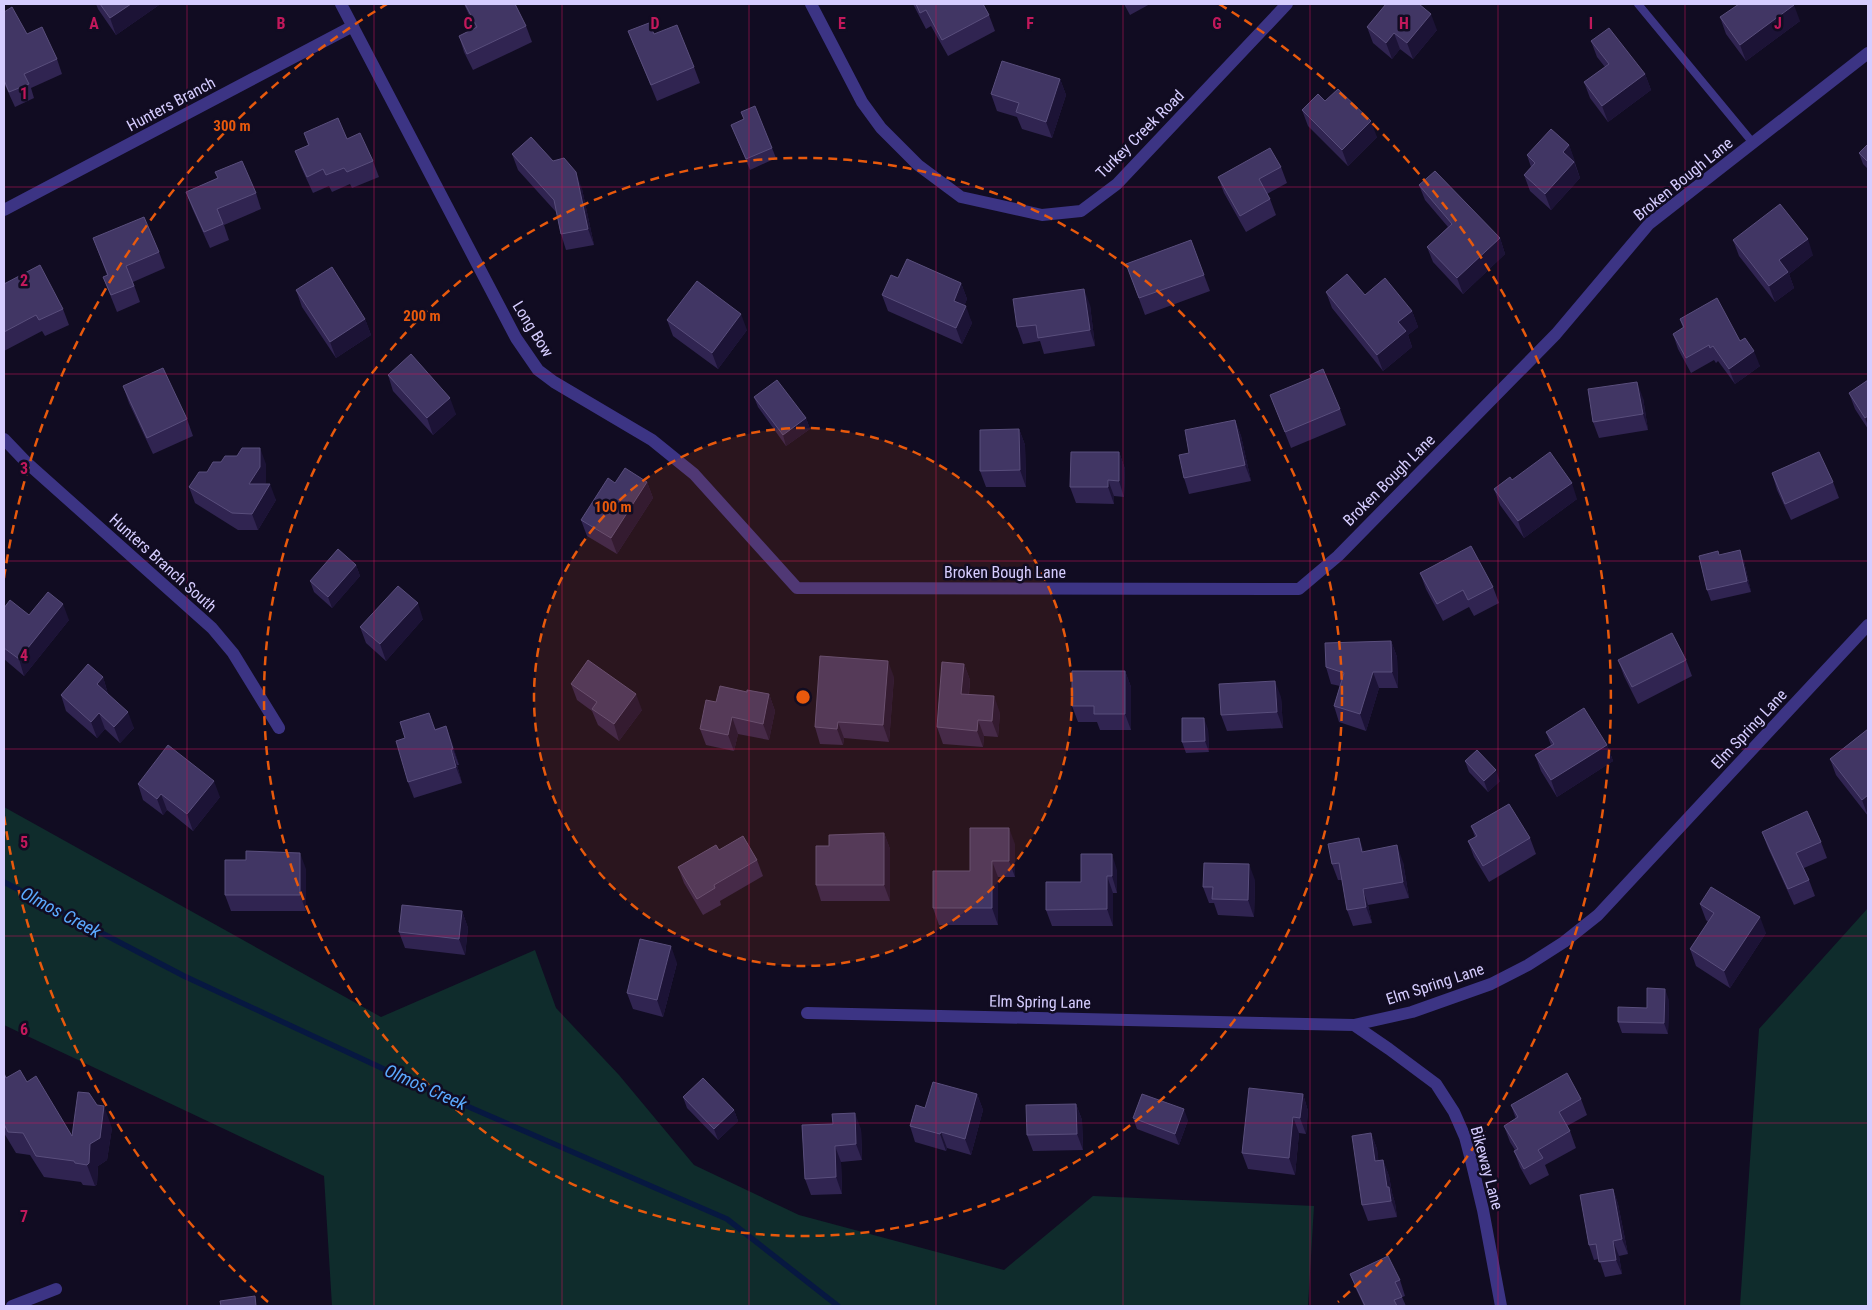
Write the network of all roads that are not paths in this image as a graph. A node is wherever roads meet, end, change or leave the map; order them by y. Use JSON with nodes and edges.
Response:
{"nodes":[{"id":1,"x":341,"y":4,"type":"edge"},
{"id":2,"x":811,"y":4,"type":"edge"},
{"id":3,"x":1288,"y":4,"type":"edge"},
{"id":4,"x":1638,"y":4,"type":"edge"},
{"id":5,"x":353,"y":26,"type":"junction"},
{"id":6,"x":1868,"y":53,"type":"edge"},
{"id":7,"x":1753,"y":143,"type":"junction"},
{"id":8,"x":4,"y":210,"type":"edge"},
{"id":9,"x":4,"y":439,"type":"edge"},
{"id":10,"x":797,"y":588,"type":"joint"},
{"id":11,"x":1868,"y":625,"type":"edge"},
{"id":12,"x":279,"y":728,"type":"dead end"},
{"id":13,"x":807,"y":1013,"type":"dead end"},
{"id":14,"x":1354,"y":1025,"type":"junction"},
{"id":15,"x":56,"y":1289,"type":"dead end"},
{"id":16,"x":12,"y":1306,"type":"edge"},
{"id":17,"x":1501,"y":1306,"type":"edge"}],
"edges":[{"from":1,"to":5,"type":"street","name":"Long Bow"},
{"from":2,"to":3,"type":"street","name":"Turkey Creek Road"},
{"from":4,"to":7,"type":"lane"},
{"from":5,"to":8,"type":"street","name":"Hunters Branch"},
{"from":5,"to":10,"type":"street","name":"Long Bow"},
{"from":6,"to":7,"type":"street","name":"Broken Bough Lane"},
{"from":7,"to":10,"type":"street","name":"Broken Bough Lane"},
{"from":9,"to":12,"type":"street","name":"Hunters Branch South"},
{"from":11,"to":14,"type":"street","name":"Elm Spring Lane"},
{"from":13,"to":14,"type":"street","name":"Elm Spring Lane"},
{"from":14,"to":17,"type":"street","name":"Bikeway Lane"},
{"from":15,"to":16,"type":"street"}]}
